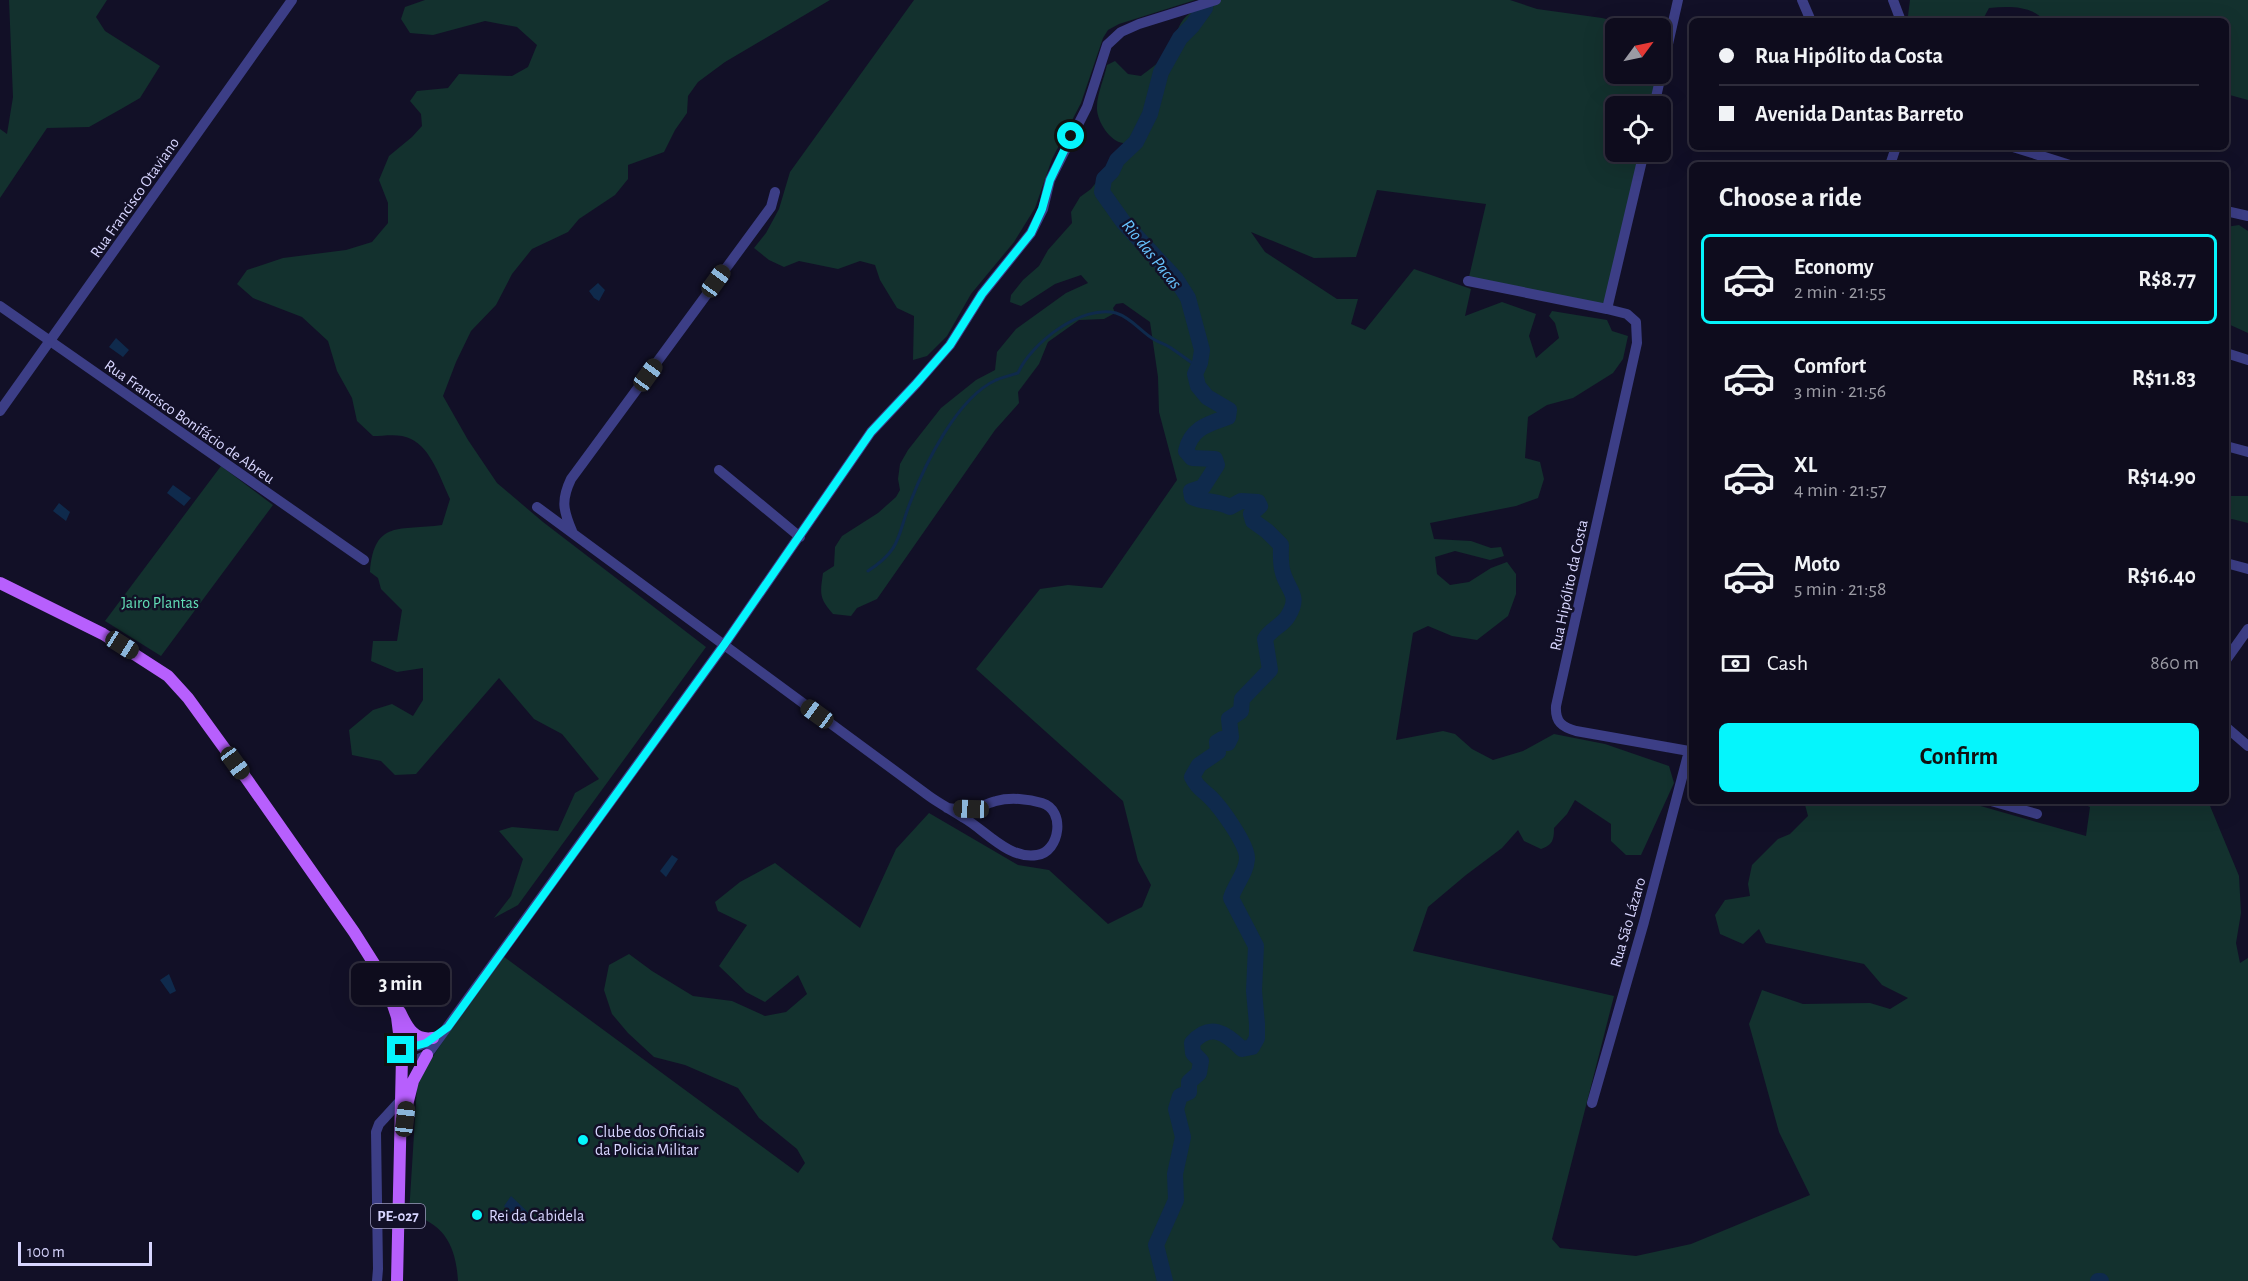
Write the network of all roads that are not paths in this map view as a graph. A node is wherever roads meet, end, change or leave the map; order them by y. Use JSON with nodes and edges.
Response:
{"nodes":[{"id":1,"x":292,"y":0,"type":"edge"},
{"id":2,"x":1215,"y":0,"type":"edge"},
{"id":3,"x":1678,"y":0,"type":"edge"},
{"id":4,"x":1802,"y":0,"type":"edge"},
{"id":5,"x":1893,"y":0,"type":"edge"},
{"id":6,"x":1810,"y":18,"type":"edge"},
{"id":7,"x":1900,"y":18,"type":"edge"},
{"id":8,"x":1656,"y":96,"type":"edge"},
{"id":9,"x":2022,"y":150,"type":"edge"},
{"id":10,"x":1642,"y":162,"type":"edge"},
{"id":11,"x":2060,"y":162,"type":"edge"},
{"id":12,"x":775,"y":192,"type":"dead end"},
{"id":13,"x":2229,"y":212,"type":"edge"},
{"id":14,"x":2248,"y":216,"type":"edge"},
{"id":15,"x":1468,"y":281,"type":"dead end"},
{"id":16,"x":0,"y":306,"type":"edge"},
{"id":17,"x":1607,"y":309,"type":"junction"},
{"id":18,"x":50,"y":341,"type":"junction"},
{"id":19,"x":2229,"y":354,"type":"edge"},
{"id":20,"x":2248,"y":360,"type":"edge"},
{"id":21,"x":0,"y":411,"type":"edge"},
{"id":22,"x":2229,"y":447,"type":"edge"},
{"id":23,"x":2248,"y":452,"type":"edge"},
{"id":24,"x":719,"y":470,"type":"dead end"},
{"id":25,"x":537,"y":507,"type":"dead end"},
{"id":26,"x":573,"y":532,"type":"junction"},
{"id":27,"x":800,"y":537,"type":"junction"},
{"id":28,"x":364,"y":560,"type":"dead end"},
{"id":29,"x":2229,"y":564,"type":"edge"},
{"id":30,"x":2248,"y":569,"type":"edge"},
{"id":31,"x":0,"y":583,"type":"edge"},
{"id":32,"x":2248,"y":629,"type":"edge"},
{"id":33,"x":724,"y":645,"type":"junction"},
{"id":34,"x":2229,"y":656,"type":"edge"},
{"id":35,"x":2229,"y":730,"type":"edge"},
{"id":36,"x":2248,"y":746,"type":"edge"},
{"id":37,"x":1689,"y":751,"type":"edge"},
{"id":38,"x":1689,"y":755,"type":"edge"},
{"id":39,"x":2002,"y":804,"type":"edge"},
{"id":40,"x":947,"y":808,"type":"junction"},
{"id":41,"x":2037,"y":814,"type":"dead end"},
{"id":42,"x":385,"y":981,"type":"junction"},
{"id":43,"x":448,"y":1027,"type":"junction"},
{"id":44,"x":433,"y":1038,"type":"junction"},
{"id":45,"x":402,"y":1054,"type":"junction"},
{"id":46,"x":427,"y":1055,"type":"junction"},
{"id":47,"x":400,"y":1100,"type":"junction"},
{"id":48,"x":1592,"y":1100,"type":"dead end"},
{"id":49,"x":401,"y":1151,"type":"junction"},
{"id":50,"x":377,"y":1281,"type":"edge"},
{"id":51,"x":397,"y":1281,"type":"edge"}],
"edges":[{"from":1,"to":18,"type":"street","name":"Rua Francisco Otaviano"},
{"from":2,"to":27,"type":"street"},
{"from":3,"to":8,"type":"street"},
{"from":4,"to":6,"type":"street"},
{"from":5,"to":7,"type":"street"},
{"from":9,"to":11,"type":"street"},
{"from":10,"to":17,"type":"street"},
{"from":12,"to":26,"type":"street"},
{"from":13,"to":14,"type":"street"},
{"from":15,"to":17,"type":"street"},
{"from":16,"to":18,"type":"street","name":"Rua Francisco Bonifácio de Abreu"},
{"from":17,"to":37,"type":"street","name":"Rua Hipólito da Costa"},
{"from":18,"to":21,"type":"street","name":"Rua Francisco Otaviano"},
{"from":18,"to":28,"type":"street","name":"Rua Francisco Bonifácio de Abreu"},
{"from":19,"to":20,"type":"street"},
{"from":22,"to":23,"type":"street"},
{"from":24,"to":27,"type":"street"},
{"from":25,"to":26,"type":"street"},
{"from":26,"to":33,"type":"street"},
{"from":27,"to":33,"type":"street"},
{"from":29,"to":30,"type":"street"},
{"from":31,"to":42,"type":"main road","number":"PE-027"},
{"from":32,"to":34,"type":"street"},
{"from":33,"to":40,"type":"street"},
{"from":33,"to":43,"type":"street"},
{"from":35,"to":36,"type":"street"},
{"from":38,"to":48,"type":"street","name":"Rua São Lázaro"},
{"from":39,"to":41,"type":"street"},
{"from":40,"to":40,"type":"street"},
{"from":42,"to":44,"type":"main road"},
{"from":42,"to":45,"type":"main road","number":"PE-027"},
{"from":43,"to":44,"type":"street"},
{"from":43,"to":46,"type":"street"},
{"from":44,"to":45,"type":"street"},
{"from":45,"to":46,"type":"street"},
{"from":45,"to":47,"type":"main road","number":"PE-027"},
{"from":46,"to":49,"type":"main road"},
{"from":47,"to":49,"type":"main road","number":"PE-027"},
{"from":47,"to":50,"type":"street"},
{"from":49,"to":51,"type":"main road","number":"PE-027"}]}
